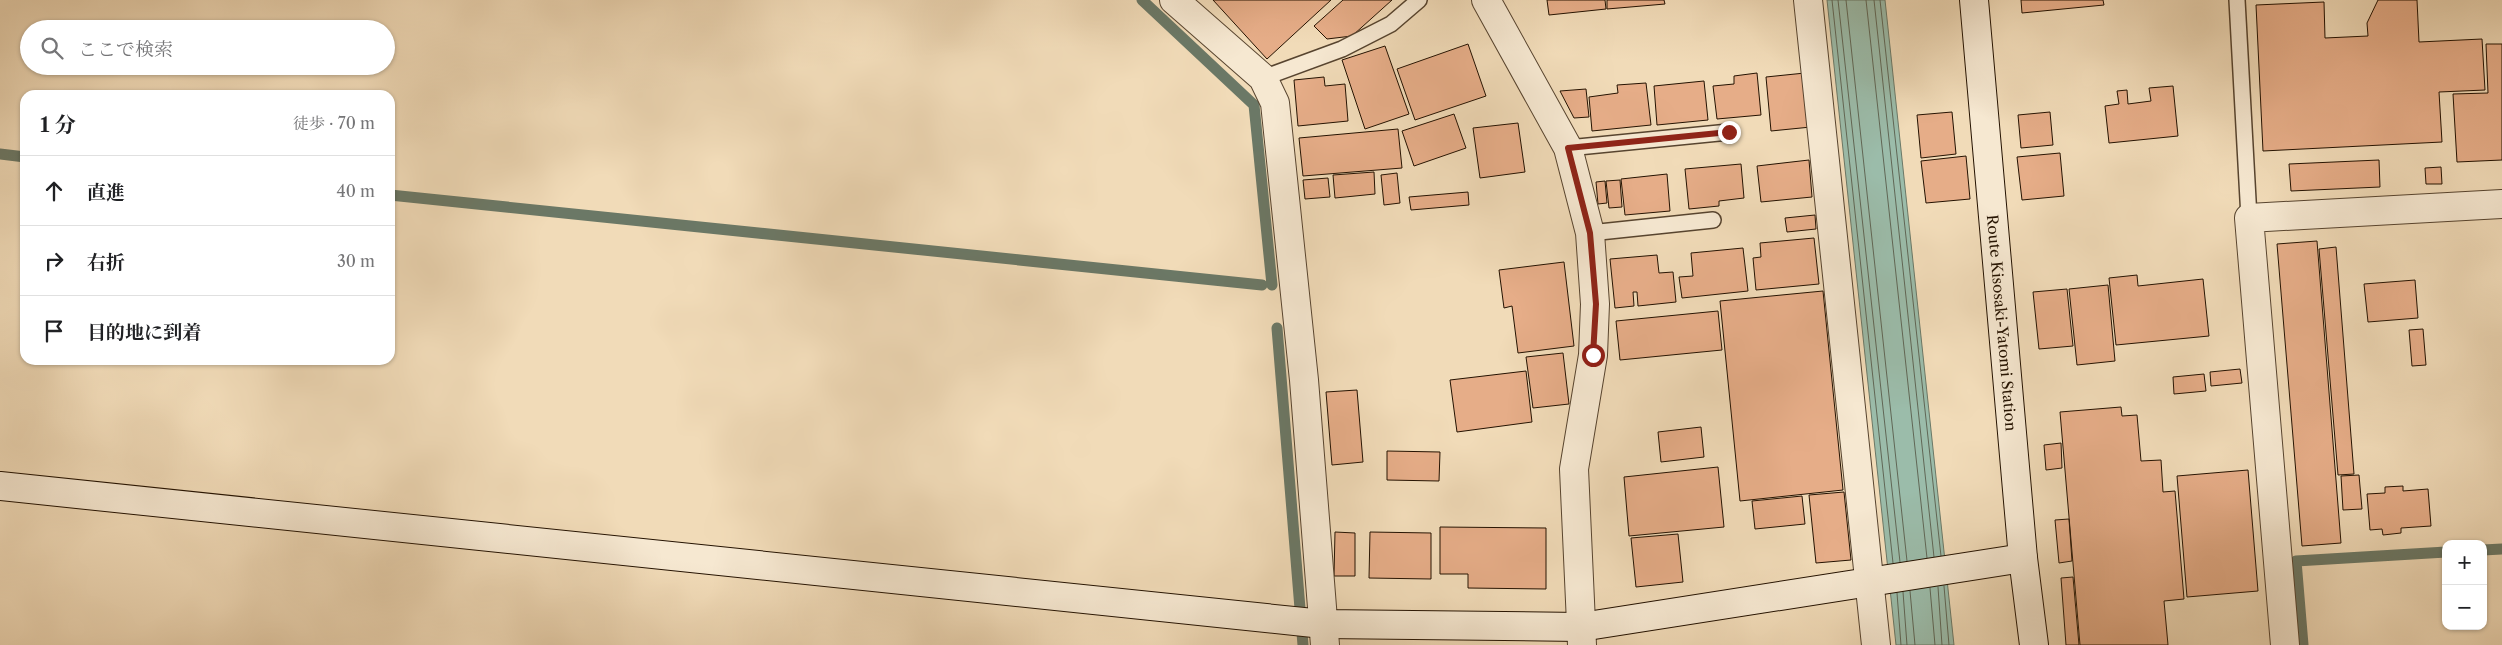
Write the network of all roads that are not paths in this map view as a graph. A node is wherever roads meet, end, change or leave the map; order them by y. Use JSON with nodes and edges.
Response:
{"nodes":[{"id":1,"x":1174,"y":0,"type":"edge"},
{"id":2,"x":1419,"y":0,"type":"edge"},
{"id":3,"x":1486,"y":0,"type":"edge"},
{"id":4,"x":1808,"y":0,"type":"edge"},
{"id":5,"x":1974,"y":0,"type":"edge"},
{"id":6,"x":2236,"y":0,"type":"edge"},
{"id":7,"x":1263,"y":78,"type":"junction"},
{"id":8,"x":1729,"y":132,"type":"dead end"},
{"id":9,"x":1568,"y":148,"type":"junction"},
{"id":10,"x":2502,"y":204,"type":"edge"},
{"id":11,"x":2249,"y":218,"type":"junction"},
{"id":12,"x":1713,"y":220,"type":"dead end"},
{"id":13,"x":1590,"y":233,"type":"junction"},
{"id":14,"x":0,"y":486,"type":"edge"},
{"id":15,"x":2023,"y":558,"type":"junction"},
{"id":16,"x":1876,"y":582,"type":"junction"},
{"id":17,"x":1313,"y":628,"type":"edge"},
{"id":18,"x":1581,"y":636,"type":"edge"},
{"id":19,"x":1876,"y":645,"type":"edge"},
{"id":20,"x":2034,"y":645,"type":"edge"},
{"id":21,"x":2285,"y":645,"type":"edge"}],
"edges":[{"from":1,"to":7,"type":"street"},
{"from":2,"to":7,"type":"lane"},
{"from":3,"to":9,"type":"street"},
{"from":4,"to":16,"type":"street"},
{"from":5,"to":15,"type":"street","name":"Route Kisosaki-Yatomi Station"},
{"from":6,"to":11,"type":"lane"},
{"from":7,"to":17,"type":"street"},
{"from":8,"to":9,"type":"lane"},
{"from":9,"to":13,"type":"street"},
{"from":10,"to":11,"type":"street"},
{"from":11,"to":21,"type":"street"},
{"from":12,"to":13,"type":"lane"},
{"from":13,"to":18,"type":"street"},
{"from":14,"to":17,"type":"street"},
{"from":15,"to":16,"type":"street"},
{"from":15,"to":20,"type":"street","name":"Route Kisosaki-Yatomi Station"},
{"from":16,"to":18,"type":"street"},
{"from":16,"to":19,"type":"street"},
{"from":17,"to":18,"type":"street"}]}
